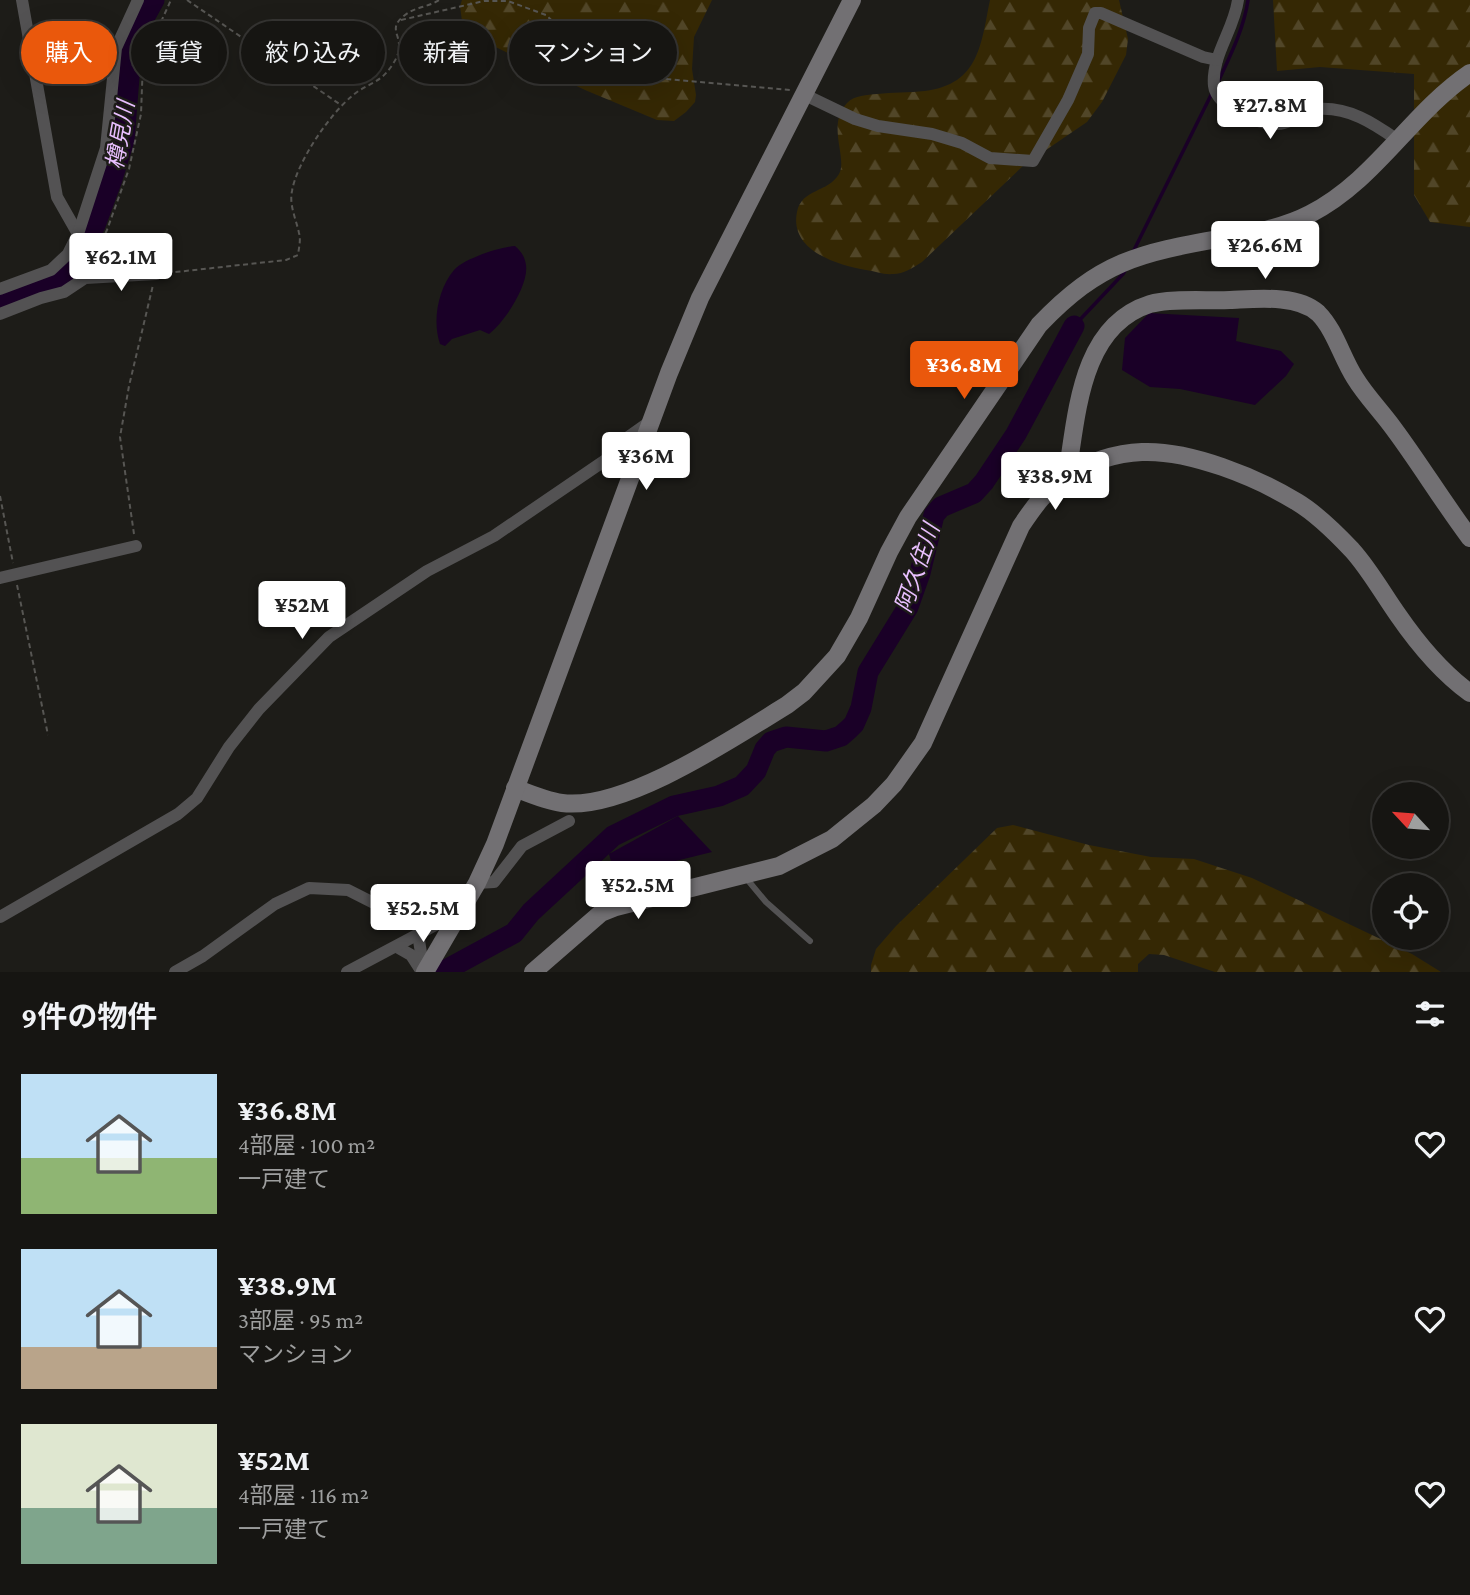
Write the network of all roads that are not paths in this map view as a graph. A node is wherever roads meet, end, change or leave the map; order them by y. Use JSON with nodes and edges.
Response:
{"nodes":[{"id":1,"x":22,"y":0,"type":"edge"},
{"id":2,"x":138,"y":0,"type":"edge"},
{"id":3,"x":852,"y":0,"type":"edge"},
{"id":4,"x":1238,"y":0,"type":"edge"},
{"id":5,"x":1217,"y":60,"type":"junction"},
{"id":6,"x":1470,"y":73,"type":"edge"},
{"id":7,"x":803,"y":94,"type":"junction"},
{"id":8,"x":1396,"y":139,"type":"junction"},
{"id":9,"x":78,"y":234,"type":"junction"},
{"id":10,"x":156,"y":274,"type":"road end"},
{"id":11,"x":0,"y":289,"type":"edge"},
{"id":12,"x":0,"y":314,"type":"edge"},
{"id":13,"x":651,"y":420,"type":"junction"},
{"id":14,"x":1067,"y":475,"type":"junction"},
{"id":15,"x":1470,"y":538,"type":"edge"},
{"id":16,"x":136,"y":546,"type":"road end"},
{"id":17,"x":0,"y":578,"type":"edge"},
{"id":18,"x":1470,"y":693,"type":"edge"},
{"id":19,"x":515,"y":789,"type":"junction"},
{"id":20,"x":569,"y":821,"type":"dead end"},
{"id":21,"x":745,"y":876,"type":"junction"},
{"id":22,"x":477,"y":883,"type":"junction"},
{"id":23,"x":462,"y":911,"type":"junction"},
{"id":24,"x":0,"y":917,"type":"edge"},
{"id":25,"x":422,"y":931,"type":"junction"},
{"id":26,"x":810,"y":941,"type":"dead end"},
{"id":27,"x":397,"y":947,"type":"junction"},
{"id":28,"x":174,"y":972,"type":"edge"},
{"id":29,"x":347,"y":972,"type":"edge"},
{"id":30,"x":424,"y":972,"type":"edge"},
{"id":31,"x":533,"y":972,"type":"edge"}],
"edges":[{"from":1,"to":9,"type":"street"},
{"from":2,"to":9,"type":"street"},
{"from":3,"to":7,"type":"street"},
{"from":4,"to":5,"type":"street"},
{"from":5,"to":7,"type":"street"},
{"from":5,"to":8,"type":"street"},
{"from":6,"to":8,"type":"street"},
{"from":7,"to":13,"type":"street"},
{"from":8,"to":19,"type":"street"},
{"from":9,"to":11,"type":"street"},
{"from":10,"to":12,"type":"street"},
{"from":13,"to":19,"type":"street"},
{"from":13,"to":24,"type":"street"},
{"from":14,"to":15,"type":"street"},
{"from":14,"to":18,"type":"street"},
{"from":14,"to":21,"type":"street"},
{"from":16,"to":17,"type":"street"},
{"from":19,"to":22,"type":"street"},
{"from":20,"to":22,"type":"street"},
{"from":21,"to":26,"type":"lane"},
{"from":21,"to":31,"type":"street"},
{"from":22,"to":23,"type":"street"},
{"from":23,"to":25,"type":"street"},
{"from":23,"to":30,"type":"street"},
{"from":25,"to":27,"type":"street"},
{"from":25,"to":28,"type":"street"},
{"from":25,"to":30,"type":"street"},
{"from":27,"to":29,"type":"street"},
{"from":27,"to":30,"type":"street"}]}
